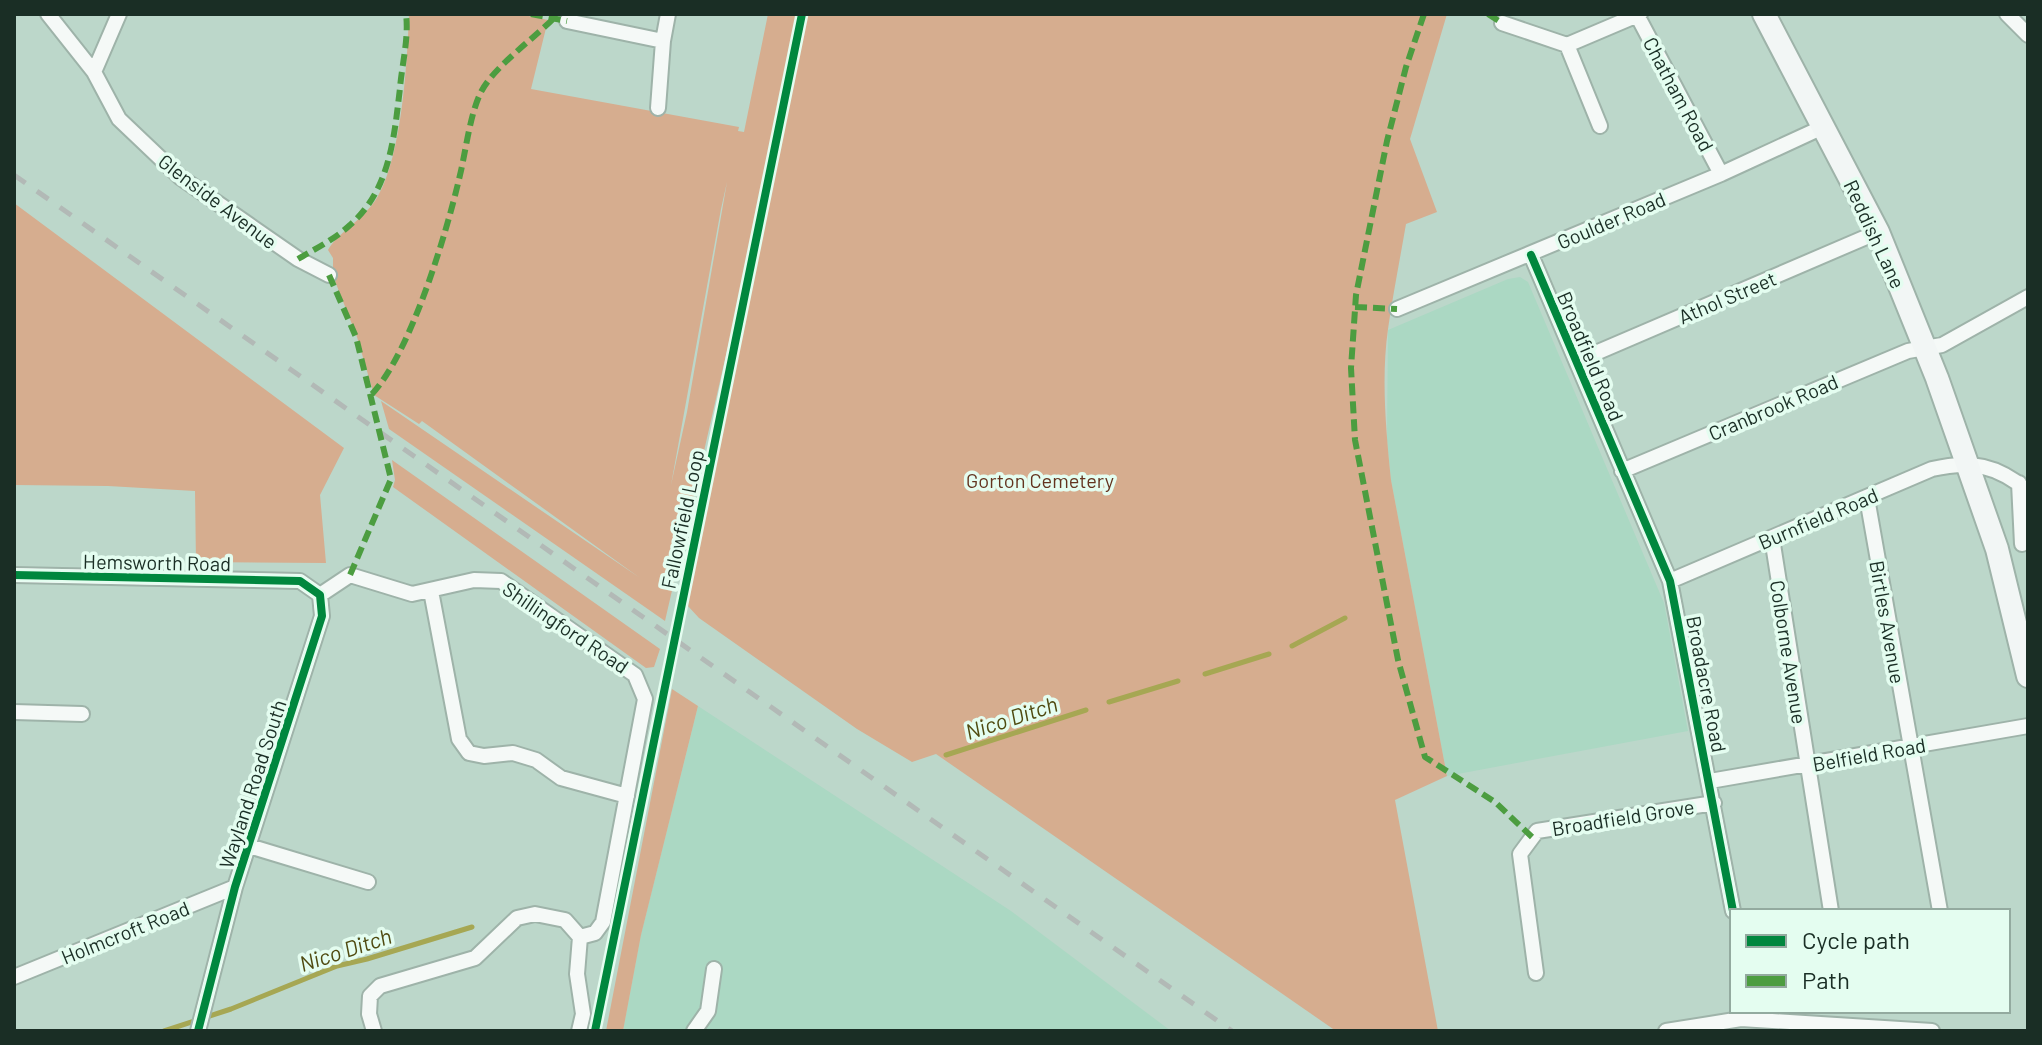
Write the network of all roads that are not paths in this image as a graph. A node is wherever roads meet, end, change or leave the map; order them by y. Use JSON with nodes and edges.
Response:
{"nodes":[{"id":1,"x":48,"y":14,"type":"edge"},
{"id":2,"x":119,"y":14,"type":"edge"},
{"id":3,"x":668,"y":14,"type":"edge"},
{"id":4,"x":1764,"y":14,"type":"edge"},
{"id":5,"x":2007,"y":14,"type":"edge"},
{"id":6,"x":1638,"y":15,"type":"edge"},
{"id":7,"x":567,"y":21,"type":"dead end"},
{"id":8,"x":1502,"y":23,"type":"dead end"},
{"id":9,"x":2028,"y":35,"type":"edge"},
{"id":10,"x":663,"y":41,"type":"junction"},
{"id":11,"x":1567,"y":45,"type":"junction"},
{"id":12,"x":94,"y":72,"type":"junction"},
{"id":13,"x":658,"y":108,"type":"dead end"},
{"id":14,"x":1600,"y":126,"type":"dead end"},
{"id":15,"x":1823,"y":127,"type":"junction"},
{"id":16,"x":1721,"y":174,"type":"junction"},
{"id":17,"x":1878,"y":232,"type":"junction"},
{"id":18,"x":1531,"y":255,"type":"junction"},
{"id":19,"x":329,"y":275,"type":"dead end"},
{"id":20,"x":2028,"y":297,"type":"edge"},
{"id":21,"x":1397,"y":309,"type":"dead end"},
{"id":22,"x":1924,"y":346,"type":"junction"},
{"id":23,"x":1577,"y":361,"type":"junction"},
{"id":24,"x":1969,"y":463,"type":"junction"},
{"id":25,"x":1622,"y":471,"type":"junction"},
{"id":26,"x":2024,"y":487,"type":"edge"},
{"id":27,"x":1867,"y":498,"type":"junction"},
{"id":28,"x":1772,"y":538,"type":"junction"},
{"id":29,"x":2025,"y":543,"type":"edge"},
{"id":30,"x":1997,"y":549,"type":"junction"},
{"id":31,"x":14,"y":575,"type":"edge"},
{"id":32,"x":1670,"y":581,"type":"junction"},
{"id":33,"x":431,"y":591,"type":"junction"},
{"id":34,"x":320,"y":595,"type":"junction"},
{"id":35,"x":2028,"y":676,"type":"edge"},
{"id":36,"x":14,"y":712,"type":"edge"},
{"id":37,"x":82,"y":714,"type":"dead end"},
{"id":38,"x":2028,"y":726,"type":"edge"},
{"id":39,"x":1910,"y":747,"type":"junction"},
{"id":40,"x":1808,"y":765,"type":"junction"},
{"id":41,"x":1710,"y":781,"type":"junction"},
{"id":42,"x":627,"y":796,"type":"junction"},
{"id":43,"x":1714,"y":803,"type":"junction"},
{"id":44,"x":249,"y":846,"type":"junction"},
{"id":45,"x":368,"y":882,"type":"dead end"},
{"id":46,"x":235,"y":887,"type":"junction"},
{"id":47,"x":1733,"y":909,"type":"edge"},
{"id":48,"x":1831,"y":909,"type":"edge"},
{"id":49,"x":1940,"y":909,"type":"edge"},
{"id":50,"x":580,"y":937,"type":"junction"},
{"id":51,"x":714,"y":969,"type":"dead end"},
{"id":52,"x":1536,"y":973,"type":"dead end"},
{"id":53,"x":14,"y":977,"type":"edge"},
{"id":54,"x":198,"y":1031,"type":"edge"},
{"id":55,"x":374,"y":1031,"type":"edge"},
{"id":56,"x":579,"y":1031,"type":"edge"},
{"id":57,"x":694,"y":1031,"type":"edge"},
{"id":58,"x":1666,"y":1031,"type":"edge"},
{"id":59,"x":1932,"y":1031,"type":"edge"}],
"edges":[{"from":1,"to":12,"type":"street","name":"Glenside Avenue"},
{"from":2,"to":12,"type":"street"},
{"from":3,"to":10,"type":"street"},
{"from":4,"to":15,"type":"main road","name":"Reddish Lane"},
{"from":5,"to":9,"type":"street"},
{"from":6,"to":11,"type":"street"},
{"from":6,"to":16,"type":"street","name":"Chatham Road"},
{"from":7,"to":10,"type":"street"},
{"from":8,"to":11,"type":"street"},
{"from":10,"to":13,"type":"street"},
{"from":11,"to":14,"type":"street"},
{"from":12,"to":19,"type":"street","name":"Glenside Avenue"},
{"from":15,"to":16,"type":"street","name":"Goulder Road"},
{"from":15,"to":17,"type":"main road","name":"Reddish Lane"},
{"from":16,"to":18,"type":"street","name":"Goulder Road"},
{"from":17,"to":22,"type":"main road","name":"Reddish Lane"},
{"from":17,"to":23,"type":"street","name":"Athol Street"},
{"from":18,"to":21,"type":"street","name":"Goulder Road"},
{"from":18,"to":23,"type":"street","name":"Broadfield Road"},
{"from":20,"to":22,"type":"street","name":"Cranbrook Road"},
{"from":22,"to":24,"type":"main road","name":"Reddish Lane"},
{"from":22,"to":25,"type":"street","name":"Cranbrook Road"},
{"from":23,"to":25,"type":"street","name":"Broadfield Road"},
{"from":24,"to":26,"type":"street"},
{"from":24,"to":27,"type":"street","name":"Burnfield Road"},
{"from":24,"to":30,"type":"main road","name":"Reddish Lane"},
{"from":25,"to":32,"type":"street","name":"Broadacre Road"},
{"from":26,"to":29,"type":"street"},
{"from":27,"to":28,"type":"street","name":"Burnfield Road"},
{"from":27,"to":39,"type":"street","name":"Birtles Avenue"},
{"from":28,"to":32,"type":"street","name":"Burnfield Road"},
{"from":28,"to":40,"type":"street","name":"Colborne Avenue"},
{"from":29,"to":30,"type":"street"},
{"from":30,"to":35,"type":"main road","name":"Reddish Lane"},
{"from":31,"to":34,"type":"street","name":"Hemsworth Road"},
{"from":32,"to":41,"type":"street","name":"Broadacre Road"},
{"from":33,"to":34,"type":"street","name":"Shillingford Road"},
{"from":33,"to":42,"type":"street"},
{"from":33,"to":42,"type":"street","name":"Shillingford Road"},
{"from":34,"to":44,"type":"street","name":"Wayland Road South"},
{"from":36,"to":37,"type":"street"},
{"from":38,"to":39,"type":"street","name":"Belfield Road"},
{"from":39,"to":40,"type":"street","name":"Belfield Road"},
{"from":39,"to":49,"type":"street","name":"Birtles Avenue"},
{"from":40,"to":41,"type":"street","name":"Belfield Road"},
{"from":40,"to":48,"type":"street","name":"Colborne Avenue"},
{"from":41,"to":43,"type":"street","name":"Broadacre Road"},
{"from":42,"to":50,"type":"street","name":"Shillingford Road"},
{"from":43,"to":47,"type":"street","name":"Broadacre Road"},
{"from":43,"to":52,"type":"street","name":"Broadfield Grove"},
{"from":44,"to":45,"type":"street"},
{"from":44,"to":46,"type":"street","name":"Wayland Road South"},
{"from":46,"to":53,"type":"street","name":"Holmcroft Road"},
{"from":46,"to":54,"type":"street","name":"Wayland Road South"},
{"from":50,"to":55,"type":"street"},
{"from":50,"to":56,"type":"street"},
{"from":51,"to":57,"type":"street"},
{"from":58,"to":59,"type":"street"}]}
